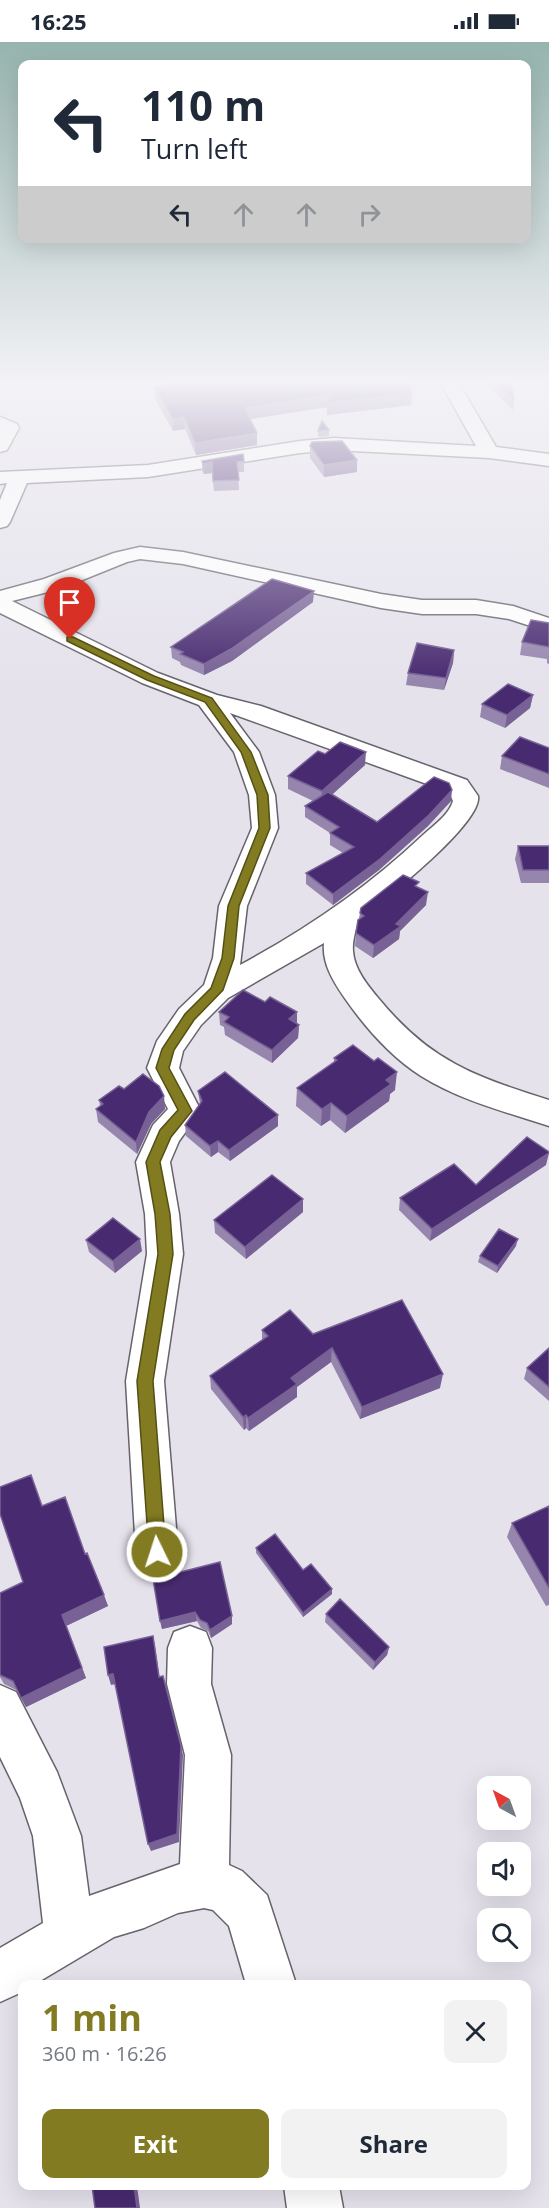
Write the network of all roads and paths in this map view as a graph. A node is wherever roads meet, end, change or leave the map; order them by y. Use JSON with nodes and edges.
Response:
{"nodes":[{"id":1,"x":9,"y":481,"type":"edge"},
{"id":2,"x":0,"y":522,"type":"edge"},
{"id":3,"x":0,"y":598,"type":"edge"},
{"id":4,"x":0,"y":604,"type":"edge"},
{"id":5,"x":549,"y":625,"type":"edge"},
{"id":6,"x":208,"y":700,"type":"junction"},
{"id":7,"x":344,"y":917,"type":"junction"},
{"id":8,"x":217,"y":990,"type":"junction"},
{"id":9,"x":549,"y":1113,"type":"edge"},
{"id":10,"x":157,"y":1552,"type":"dead end"},
{"id":11,"x":190,"y":1648,"type":"dead end"},
{"id":12,"x":0,"y":1708,"type":"edge"},
{"id":13,"x":204,"y":1884,"type":"junction"},
{"id":14,"x":69,"y":1934,"type":"junction"},
{"id":15,"x":0,"y":1977,"type":"edge"},
{"id":16,"x":270,"y":1980,"type":"edge"},
{"id":17,"x":313,"y":2190,"type":"edge"},
{"id":18,"x":315,"y":2208,"type":"edge"}],
"edges":[{"from":1,"to":2,"type":"street"},
{"from":3,"to":5,"type":"street"},
{"from":4,"to":6,"type":"street"},
{"from":6,"to":7,"type":"street"},
{"from":6,"to":8,"type":"street"},
{"from":7,"to":8,"type":"street"},
{"from":7,"to":9,"type":"street"},
{"from":8,"to":10,"type":"street"},
{"from":11,"to":13,"type":"street"},
{"from":12,"to":14,"type":"street"},
{"from":13,"to":14,"type":"street"},
{"from":13,"to":16,"type":"street"},
{"from":14,"to":15,"type":"street"},
{"from":17,"to":18,"type":"street"}]}
